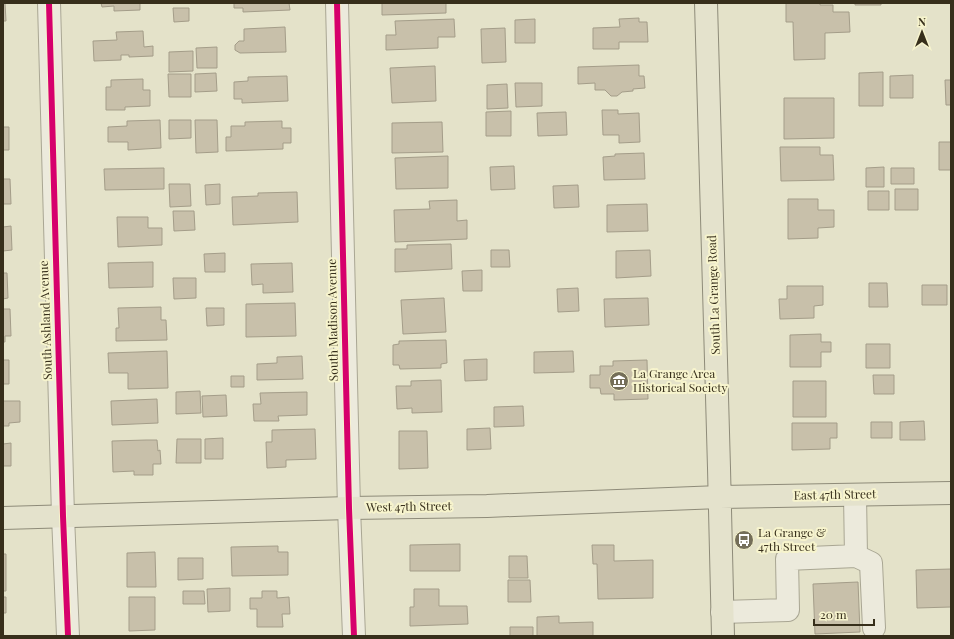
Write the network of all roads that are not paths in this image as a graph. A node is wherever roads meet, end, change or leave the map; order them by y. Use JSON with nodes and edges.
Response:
{"nodes":[{"id":1,"x":49,"y":3,"type":"edge"},
{"id":2,"x":337,"y":3,"type":"edge"},
{"id":3,"x":706,"y":3,"type":"edge"},
{"id":4,"x":951,"y":493,"type":"edge"},
{"id":5,"x":855,"y":495,"type":"junction"},
{"id":6,"x":720,"y":497,"type":"junction"},
{"id":7,"x":349,"y":508,"type":"junction"},
{"id":8,"x":63,"y":516,"type":"junction"},
{"id":9,"x":3,"y":518,"type":"edge"},
{"id":10,"x":856,"y":556,"type":"junction"},
{"id":11,"x":722,"y":612,"type":"junction"},
{"id":12,"x":874,"y":628,"type":"dead end"},
{"id":13,"x":68,"y":636,"type":"edge"},
{"id":14,"x":354,"y":636,"type":"edge"},
{"id":15,"x":723,"y":636,"type":"edge"}],
"edges":[{"from":1,"to":8,"type":"street","name":"South Ashland Avenue"},
{"from":2,"to":7,"type":"street","name":"South Madison Avenue"},
{"from":3,"to":6,"type":"main road","name":"South La Grange Road"},
{"from":4,"to":5,"type":"main road","name":"East 47th Street"},
{"from":5,"to":6,"type":"main road","name":"East 47th Street"},
{"from":5,"to":10,"type":"street"},
{"from":6,"to":7,"type":"main road","name":"West 47th Street"},
{"from":6,"to":11,"type":"main road","name":"South La Grange Road"},
{"from":7,"to":8,"type":"main road","name":"West 47th Street"},
{"from":7,"to":14,"type":"street","name":"South Madison Avenue"},
{"from":8,"to":9,"type":"main road","name":"West 47th Street"},
{"from":8,"to":13,"type":"street","name":"South Ashland Avenue"},
{"from":10,"to":11,"type":"street"},
{"from":10,"to":12,"type":"street"},
{"from":11,"to":15,"type":"main road","name":"South La Grange Road"}]}
